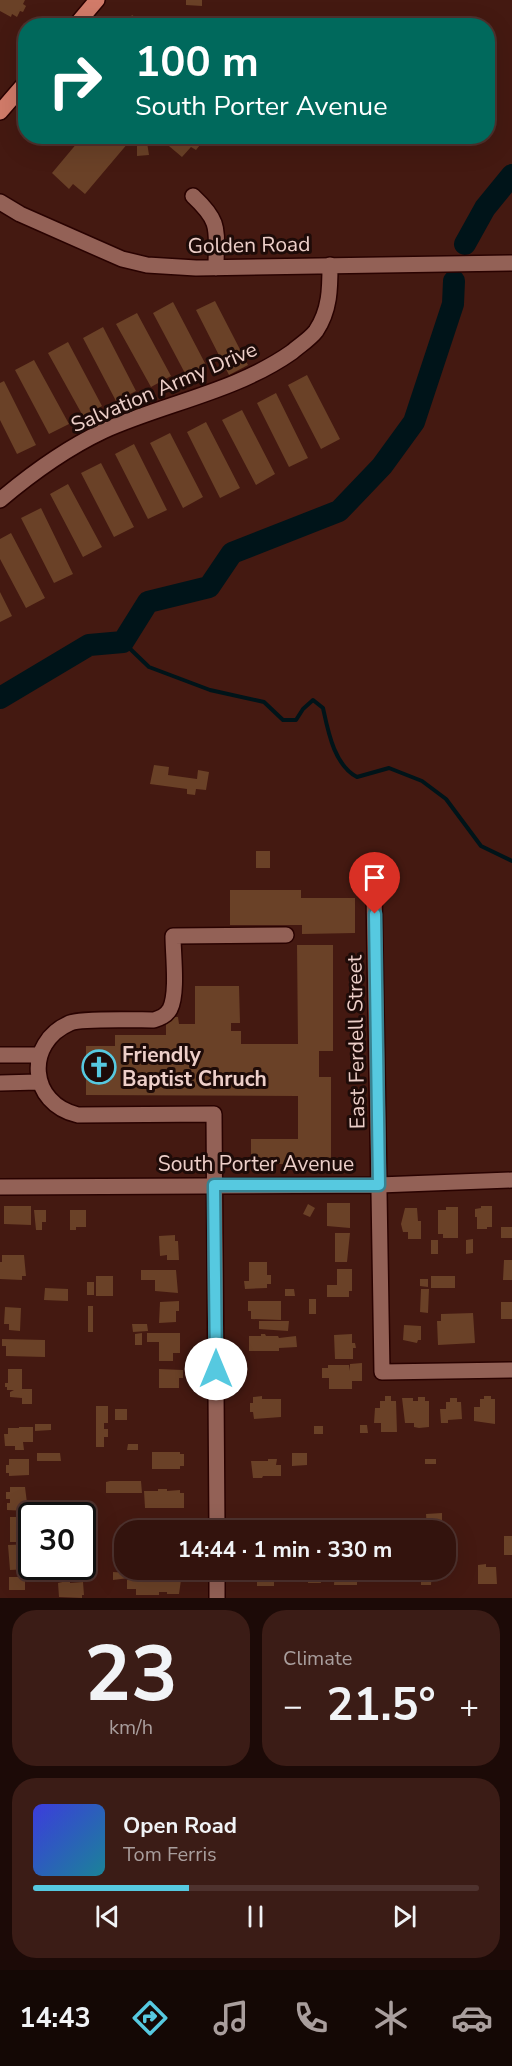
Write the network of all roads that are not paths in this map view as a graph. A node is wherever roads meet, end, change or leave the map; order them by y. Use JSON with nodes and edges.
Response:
{"nodes":[{"id":1,"x":97,"y":0,"type":"edge"},
{"id":2,"x":82,"y":18,"type":"edge"},
{"id":3,"x":18,"y":91,"type":"edge"},
{"id":4,"x":0,"y":112,"type":"edge"},
{"id":5,"x":193,"y":196,"type":"dead end"},
{"id":6,"x":0,"y":202,"type":"edge"},
{"id":7,"x":512,"y":264,"type":"edge"},
{"id":8,"x":330,"y":265,"type":"junction"},
{"id":9,"x":216,"y":268,"type":"junction"},
{"id":10,"x":0,"y":500,"type":"edge"},
{"id":11,"x":374,"y":891,"type":"dead end"},
{"id":12,"x":286,"y":935,"type":"dead end"},
{"id":13,"x":0,"y":1055,"type":"edge"},
{"id":14,"x":39,"y":1055,"type":"junction"},
{"id":15,"x":38,"y":1082,"type":"junction"},
{"id":16,"x":0,"y":1083,"type":"edge"},
{"id":17,"x":512,"y":1180,"type":"edge"},
{"id":18,"x":214,"y":1185,"type":"junction"},
{"id":19,"x":379,"y":1185,"type":"junction"},
{"id":20,"x":0,"y":1187,"type":"edge"},
{"id":21,"x":512,"y":1370,"type":"edge"},
{"id":22,"x":217,"y":1520,"type":"edge"},
{"id":23,"x":217,"y":1580,"type":"edge"},
{"id":24,"x":217,"y":1598,"type":"edge"}],
"edges":[{"from":1,"to":2,"type":"main road"},
{"from":3,"to":4,"type":"main road"},
{"from":5,"to":9,"type":"street"},
{"from":6,"to":9,"type":"street","name":"Golden Road"},
{"from":7,"to":8,"type":"street","name":"Golden Road"},
{"from":8,"to":9,"type":"street","name":"Golden Road"},
{"from":8,"to":10,"type":"street","name":"Salvation Army Drive"},
{"from":11,"to":19,"type":"street","name":"East Ferdell Street"},
{"from":12,"to":14,"type":"street"},
{"from":13,"to":14,"type":"street"},
{"from":14,"to":15,"type":"street"},
{"from":15,"to":16,"type":"street"},
{"from":15,"to":18,"type":"street"},
{"from":17,"to":19,"type":"street","name":"South Porter Avenue"},
{"from":18,"to":19,"type":"street","name":"South Porter Avenue"},
{"from":18,"to":20,"type":"street","name":"South Porter Avenue"},
{"from":18,"to":22,"type":"street"},
{"from":19,"to":21,"type":"street","name":"East Ferdell Street"},
{"from":23,"to":24,"type":"street"}]}
